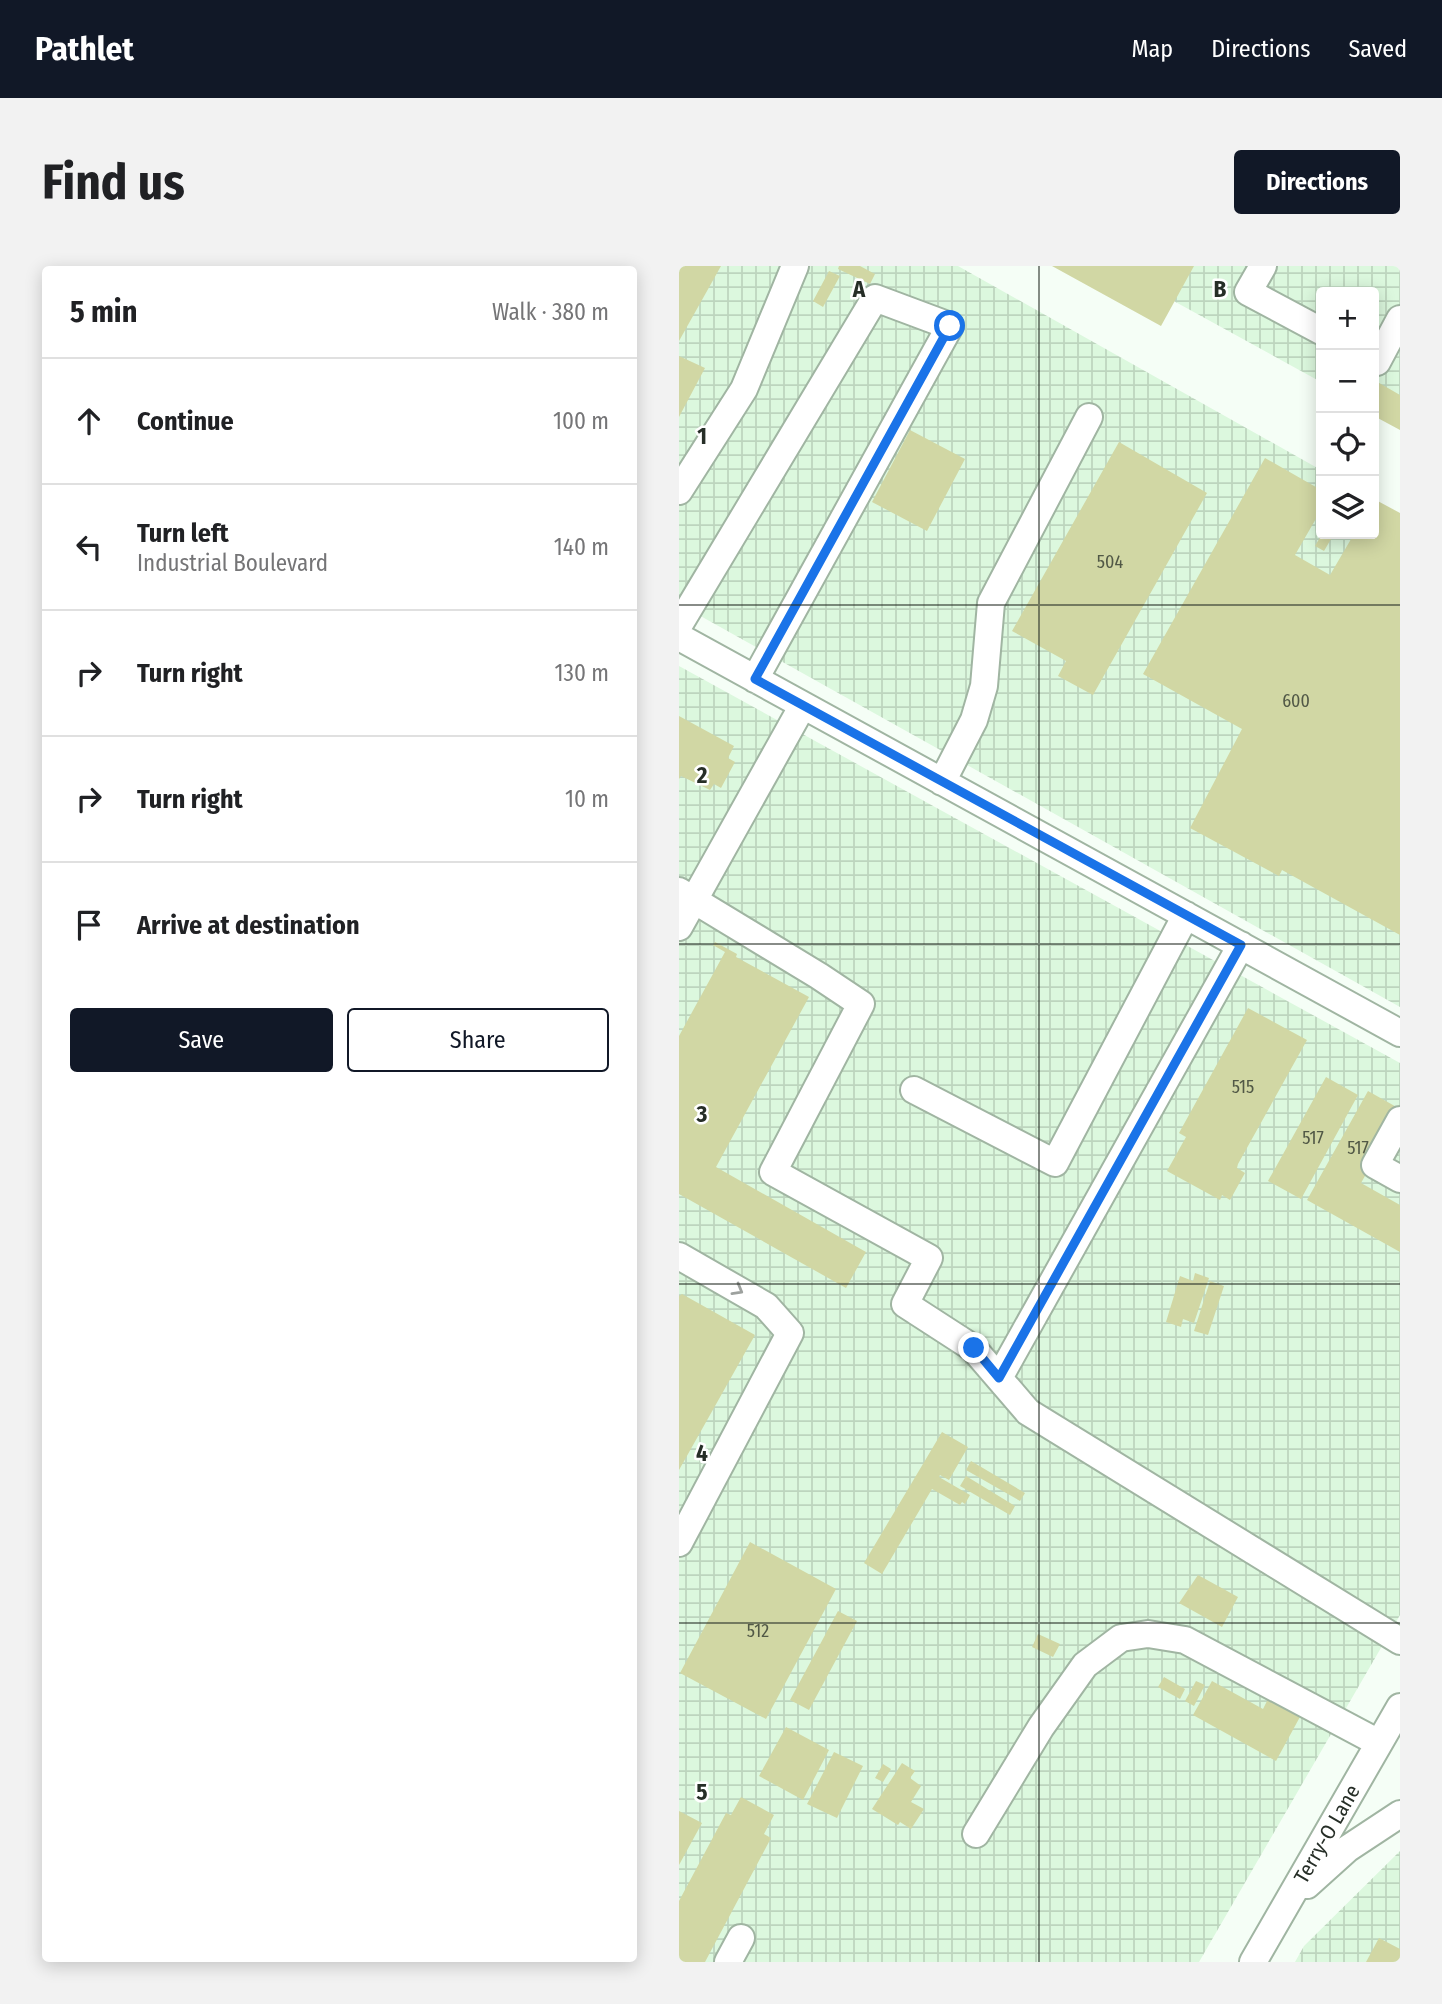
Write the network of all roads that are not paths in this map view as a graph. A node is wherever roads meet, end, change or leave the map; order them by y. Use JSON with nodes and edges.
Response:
{"nodes":[{"id":1,"x":795,"y":266,"type":"edge"},
{"id":2,"x":1263,"y":266,"type":"edge"},
{"id":3,"x":1400,"y":319,"type":"edge"},
{"id":4,"x":1316,"y":328,"type":"edge"},
{"id":5,"x":1379,"y":358,"type":"edge"},
{"id":6,"x":1089,"y":417,"type":"dead end"},
{"id":7,"x":679,"y":491,"type":"edge"},
{"id":8,"x":679,"y":625,"type":"edge"},
{"id":9,"x":679,"y":637,"type":"edge"},
{"id":10,"x":755,"y":679,"type":"junction"},
{"id":11,"x":803,"y":705,"type":"junction"},
{"id":12,"x":942,"y":782,"type":"junction"},
{"id":13,"x":687,"y":895,"type":"edge"},
{"id":14,"x":1186,"y":915,"type":"junction"},
{"id":15,"x":679,"y":927,"type":"edge"},
{"id":16,"x":1241,"y":945,"type":"junction"},
{"id":17,"x":1400,"y":1033,"type":"edge"},
{"id":18,"x":914,"y":1090,"type":"dead end"},
{"id":19,"x":1400,"y":1120,"type":"edge"},
{"id":20,"x":1400,"y":1179,"type":"edge"},
{"id":21,"x":679,"y":1256,"type":"edge"},
{"id":22,"x":999,"y":1378,"type":"junction"},
{"id":23,"x":679,"y":1543,"type":"edge"},
{"id":24,"x":1400,"y":1641,"type":"edge"},
{"id":25,"x":1397,"y":1713,"type":"edge"},
{"id":26,"x":1390,"y":1748,"type":"edge"},
{"id":27,"x":1400,"y":1814,"type":"edge"},
{"id":28,"x":976,"y":1834,"type":"dead end"},
{"id":29,"x":1284,"y":1909,"type":"junction"},
{"id":30,"x":741,"y":1938,"type":"dead end"},
{"id":31,"x":728,"y":1962,"type":"edge"},
{"id":32,"x":1253,"y":1962,"type":"edge"}],
"edges":[{"from":1,"to":7,"type":"street"},
{"from":2,"to":4,"type":"street"},
{"from":3,"to":5,"type":"street"},
{"from":6,"to":12,"type":"street"},
{"from":8,"to":10,"type":"street"},
{"from":9,"to":10,"type":"street"},
{"from":10,"to":11,"type":"street"},
{"from":11,"to":12,"type":"street"},
{"from":11,"to":13,"type":"street"},
{"from":12,"to":14,"type":"street"},
{"from":13,"to":15,"type":"street"},
{"from":13,"to":22,"type":"street"},
{"from":14,"to":16,"type":"street"},
{"from":14,"to":18,"type":"street"},
{"from":16,"to":17,"type":"street"},
{"from":16,"to":22,"type":"street"},
{"from":19,"to":20,"type":"street"},
{"from":21,"to":23,"type":"street","one_way":true},
{"from":22,"to":24,"type":"street"},
{"from":25,"to":26,"type":"street"},
{"from":26,"to":28,"type":"street"},
{"from":26,"to":29,"type":"street","name":"Terry-O Lane"},
{"from":27,"to":29,"type":"street"},
{"from":29,"to":32,"type":"street","name":"Terry-O Lane"},
{"from":30,"to":31,"type":"street"}]}
